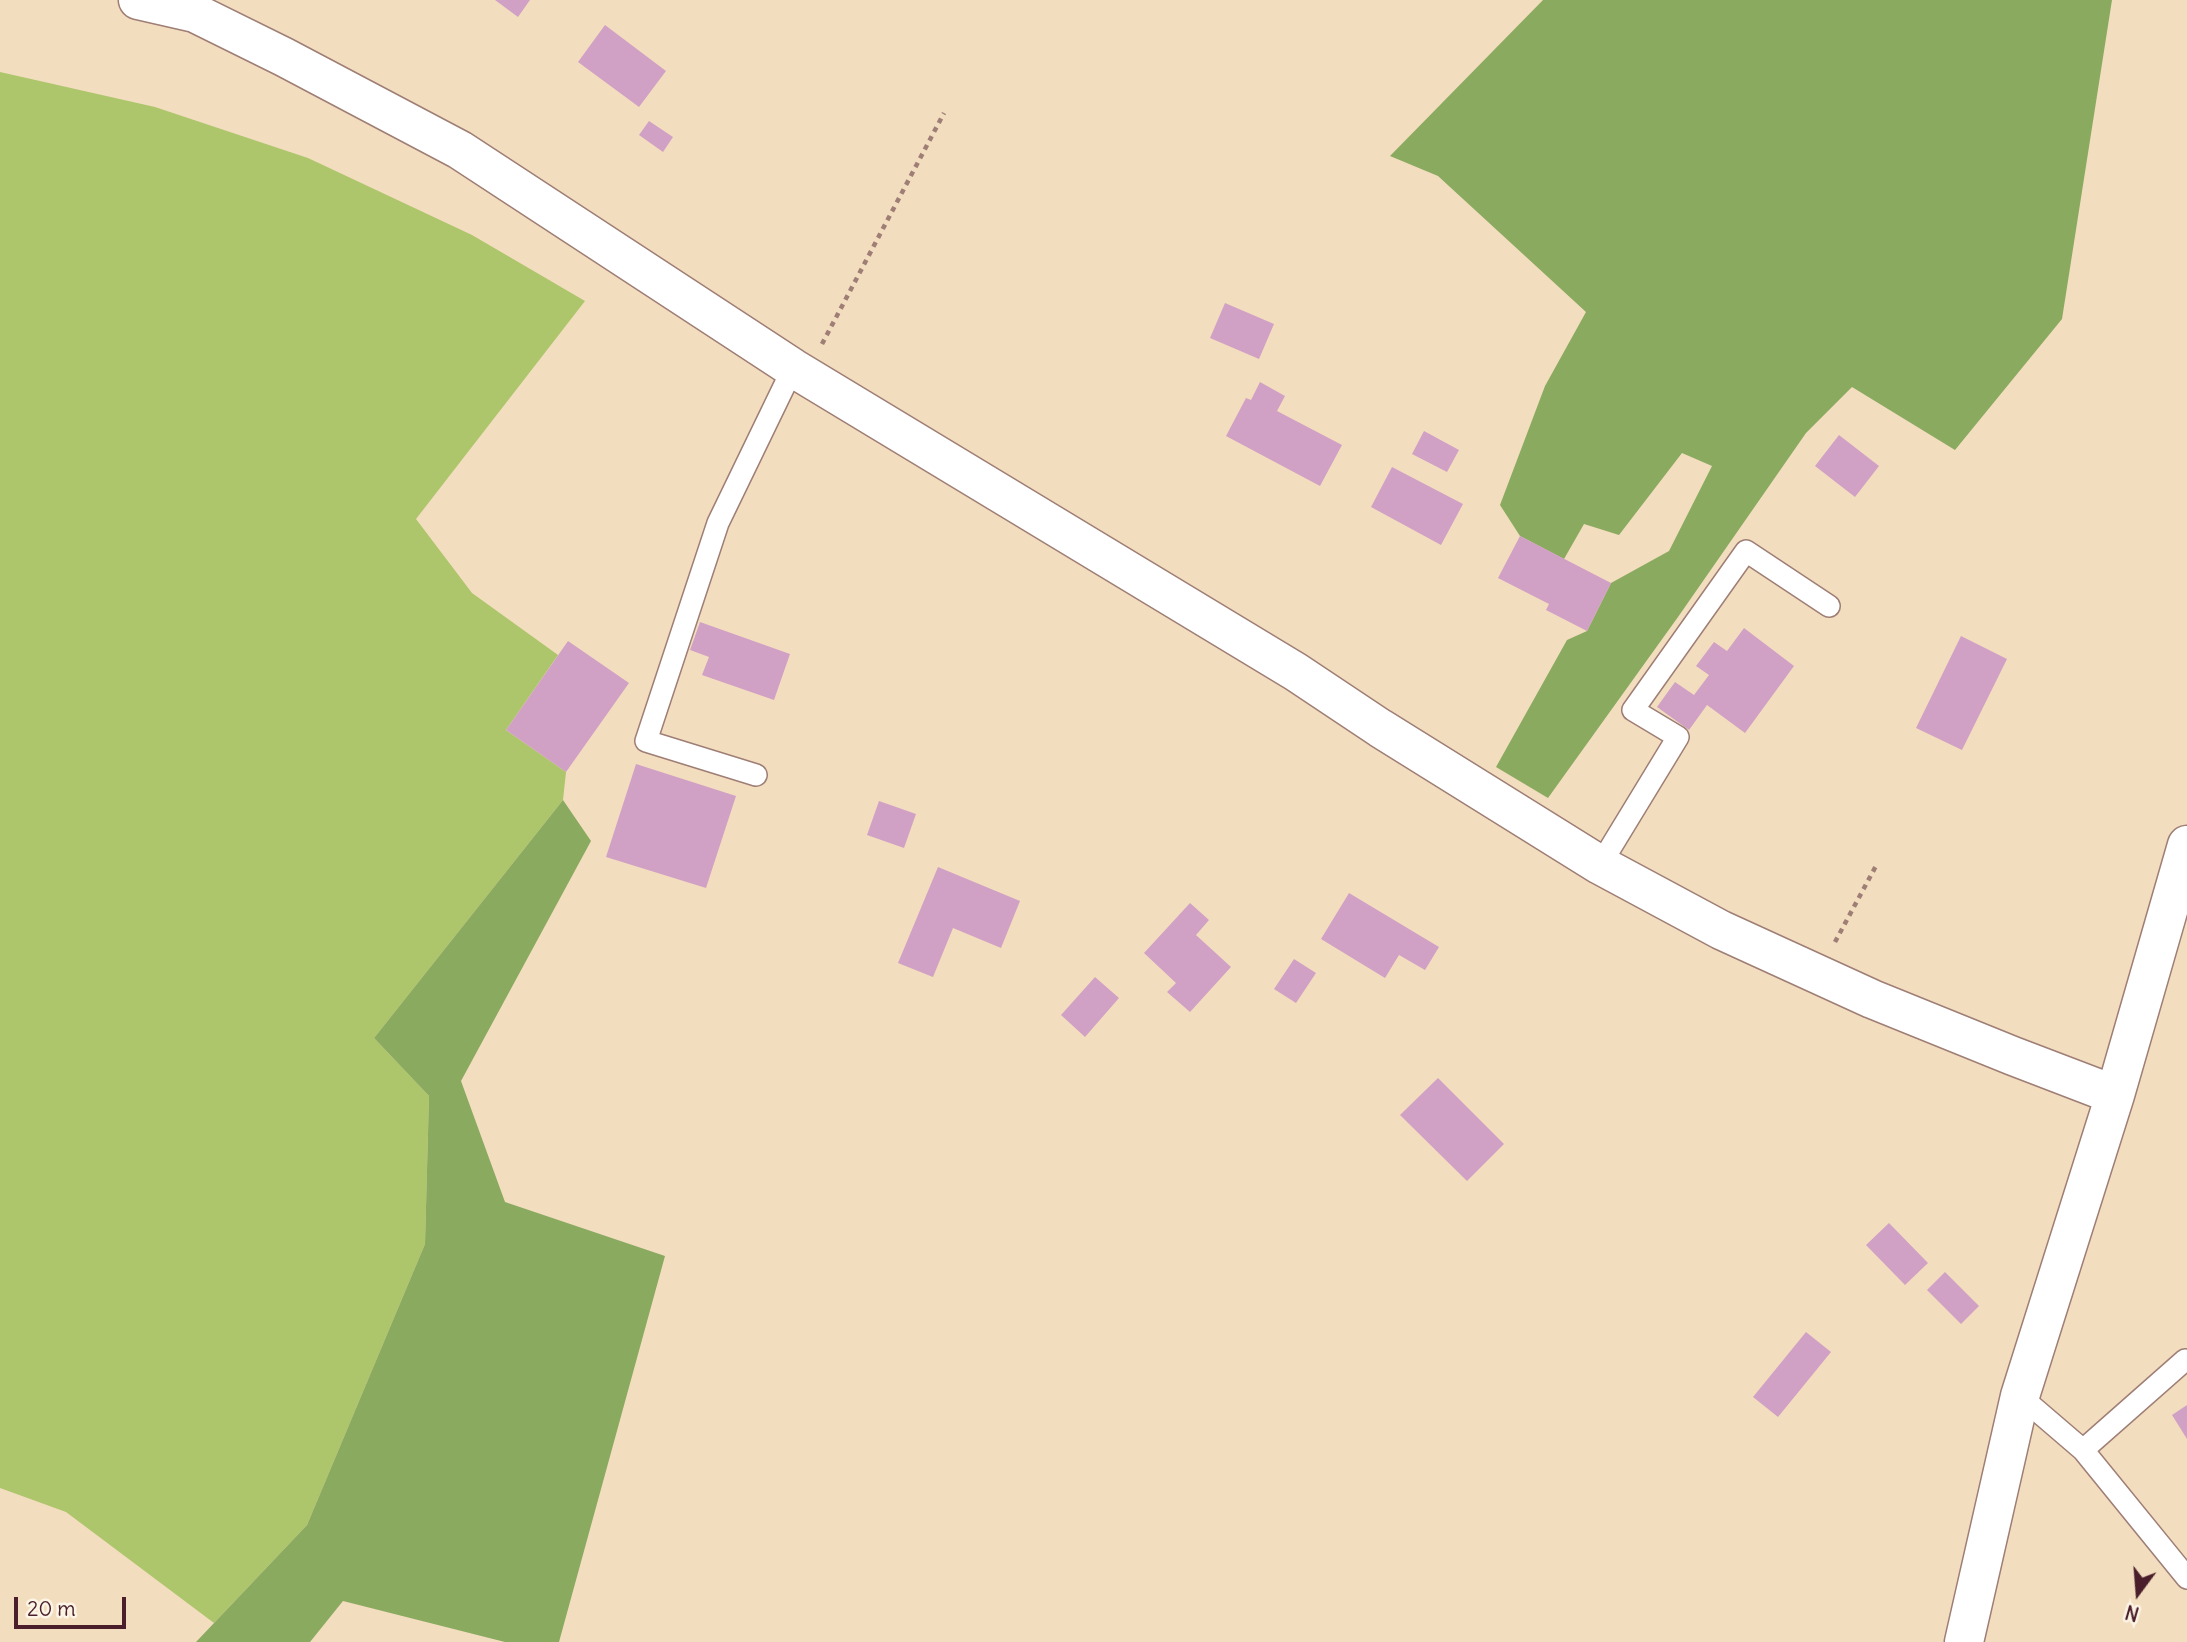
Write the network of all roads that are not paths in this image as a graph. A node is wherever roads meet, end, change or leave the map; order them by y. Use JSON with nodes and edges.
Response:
{"nodes":[{"id":1,"x":138,"y":0,"type":"edge"},
{"id":2,"x":799,"y":372,"type":"junction"},
{"id":3,"x":1829,"y":606,"type":"dead end"},
{"id":4,"x":756,"y":775,"type":"dead end"},
{"id":5,"x":2187,"y":845,"type":"edge"},
{"id":6,"x":1600,"y":865,"type":"junction"},
{"id":7,"x":2115,"y":1095,"type":"junction"},
{"id":8,"x":2185,"y":1360,"type":"dead end"},
{"id":9,"x":2020,"y":1396,"type":"junction"},
{"id":10,"x":2083,"y":1450,"type":"junction"},
{"id":11,"x":2187,"y":1578,"type":"edge"},
{"id":12,"x":1964,"y":1642,"type":"edge"}],
"edges":[{"from":1,"to":2,"type":"main road"},
{"from":2,"to":4,"type":"lane"},
{"from":2,"to":6,"type":"main road"},
{"from":3,"to":6,"type":"lane"},
{"from":5,"to":7,"type":"main road"},
{"from":6,"to":7,"type":"main road"},
{"from":7,"to":9,"type":"main road"},
{"from":8,"to":10,"type":"lane"},
{"from":9,"to":10,"type":"lane"},
{"from":9,"to":12,"type":"main road"},
{"from":10,"to":11,"type":"lane"}]}
